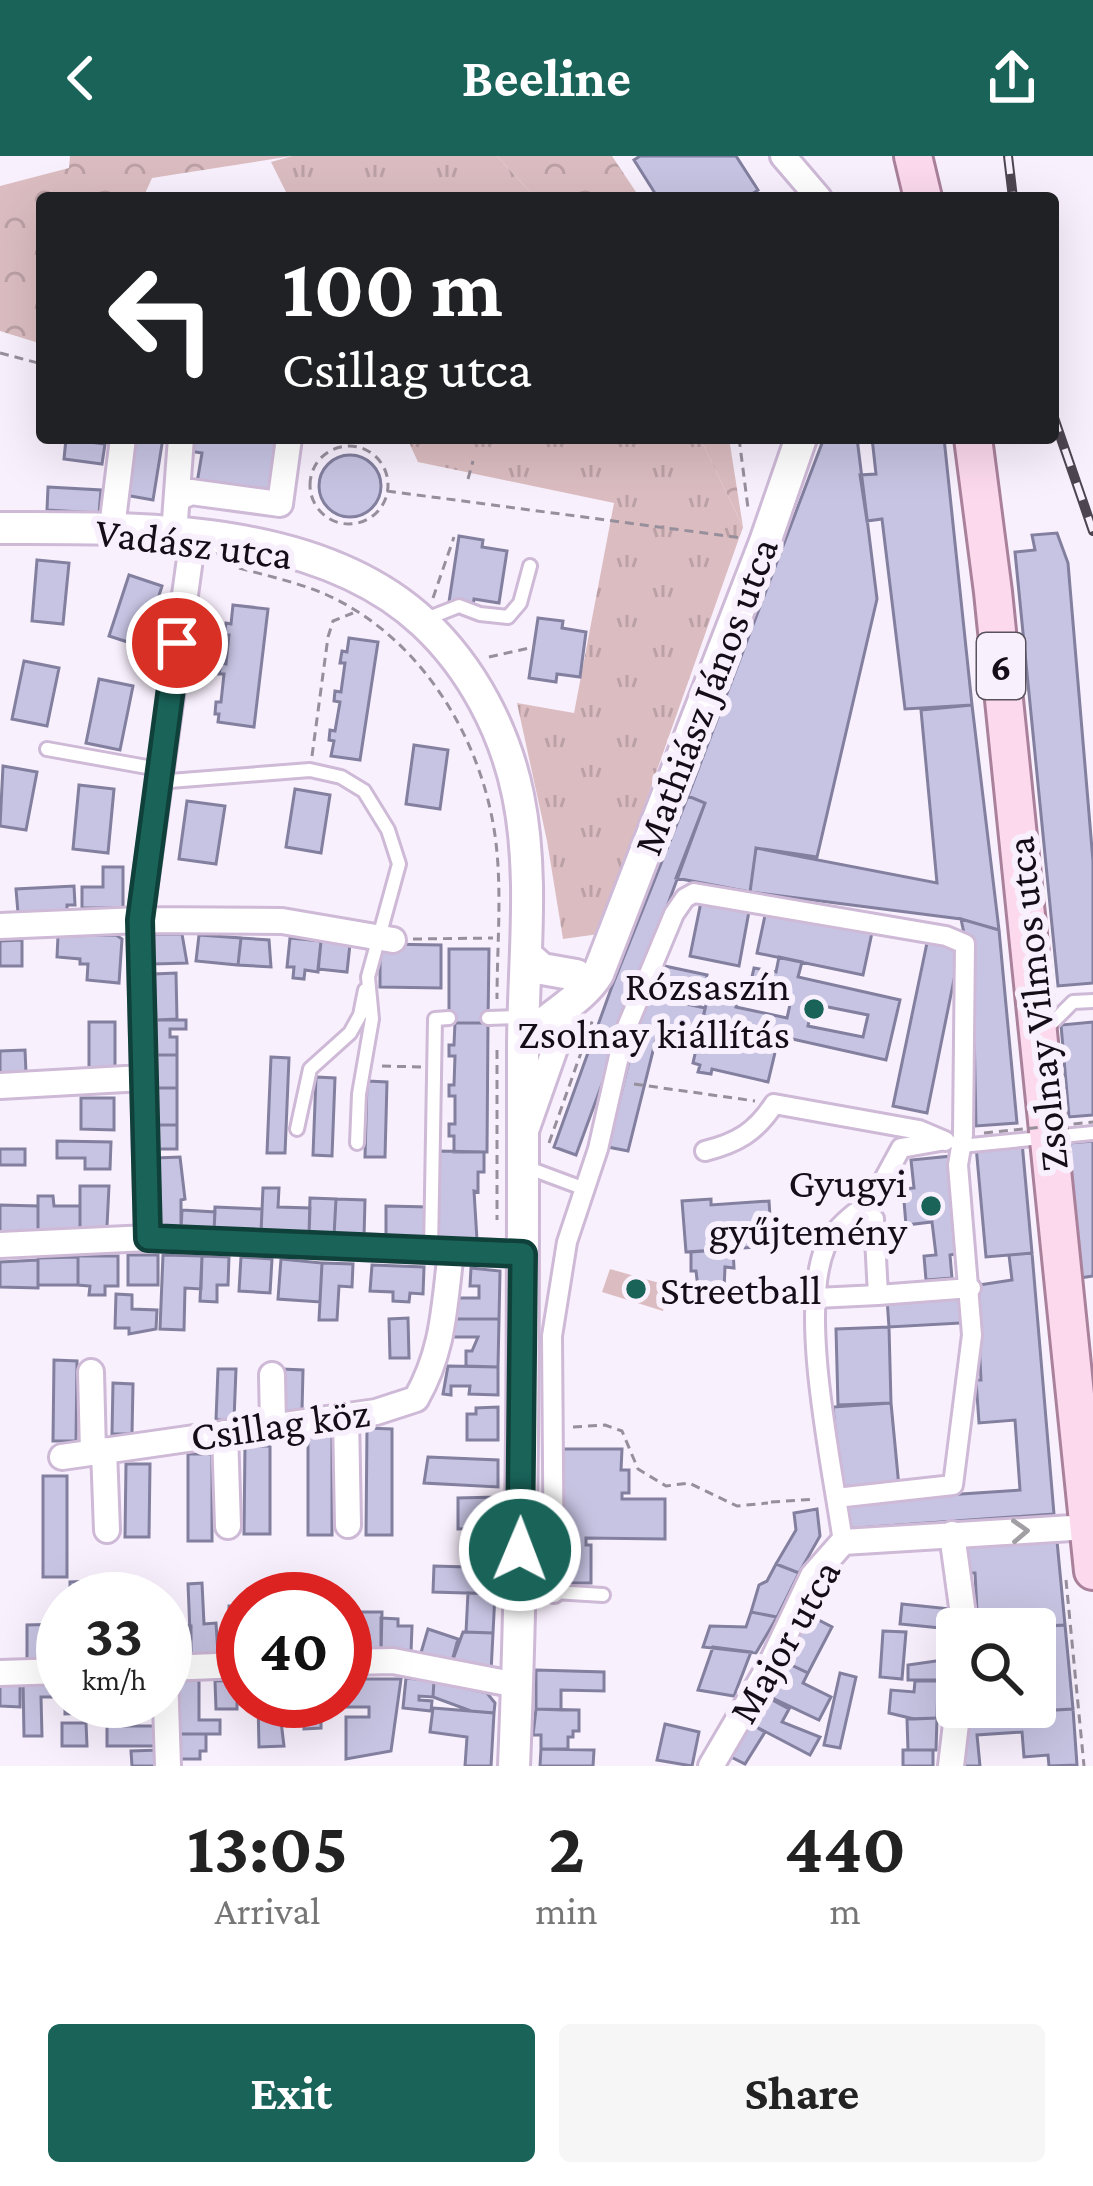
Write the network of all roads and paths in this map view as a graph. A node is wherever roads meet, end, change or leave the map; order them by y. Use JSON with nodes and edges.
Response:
{"nodes":[{"id":1,"x":782,"y":156,"type":"edge"},
{"id":2,"x":913,"y":156,"type":"edge"},
{"id":3,"x":814,"y":192,"type":"edge"},
{"id":4,"x":922,"y":192,"type":"edge"},
{"id":5,"x":0,"y":352,"type":"edge"},
{"id":6,"x":36,"y":362,"type":"edge"},
{"id":7,"x":122,"y":444,"type":"edge"},
{"id":8,"x":181,"y":444,"type":"edge"},
{"id":9,"x":288,"y":444,"type":"edge"},
{"id":10,"x":740,"y":444,"type":"edge"},
{"id":11,"x":799,"y":444,"type":"edge"},
{"id":12,"x":974,"y":444,"type":"edge"},
{"id":13,"x":473,"y":460,"type":"dead end"},
{"id":14,"x":468,"y":479,"type":"dead end"},
{"id":15,"x":387,"y":490,"type":"junction"},
{"id":16,"x":178,"y":498,"type":"junction"},
{"id":17,"x":749,"y":520,"type":"dead end"},
{"id":18,"x":0,"y":528,"type":"edge"},
{"id":19,"x":112,"y":528,"type":"junction"},
{"id":20,"x":454,"y":537,"type":"dead end"},
{"id":21,"x":729,"y":537,"type":"dead end"},
{"id":22,"x":186,"y":543,"type":"junction"},
{"id":23,"x":530,"y":566,"type":"dead end"},
{"id":24,"x":356,"y":612,"type":"junction"},
{"id":25,"x":431,"y":617,"type":"junction"},
{"id":26,"x":534,"y":647,"type":"dead end"},
{"id":27,"x":489,"y":657,"type":"dead end"},
{"id":28,"x":47,"y":749,"type":"dead end"},
{"id":29,"x":310,"y":770,"type":"junction"},
{"id":30,"x":158,"y":775,"type":"junction"},
{"id":31,"x":140,"y":920,"type":"junction"},
{"id":32,"x":0,"y":926,"type":"edge"},
{"id":33,"x":496,"y":938,"type":"junction"},
{"id":34,"x":385,"y":939,"type":"junction"},
{"id":35,"x":526,"y":955,"type":"junction"},
{"id":36,"x":368,"y":976,"type":"junction"},
{"id":37,"x":574,"y":989,"type":"junction"},
{"id":38,"x":1093,"y":1001,"type":"edge"},
{"id":39,"x":449,"y":1018,"type":"dead end"},
{"id":40,"x":511,"y":1020,"type":"junction"},
{"id":41,"x":1040,"y":1035,"type":"junction"},
{"id":42,"x":366,"y":1066,"type":"junction"},
{"id":43,"x":434,"y":1068,"type":"junction"},
{"id":44,"x":143,"y":1078,"type":"junction"},
{"id":45,"x":614,"y":1081,"type":"junction"},
{"id":46,"x":0,"y":1086,"type":"edge"},
{"id":47,"x":774,"y":1104,"type":"junction"},
{"id":48,"x":1093,"y":1122,"type":"edge"},
{"id":49,"x":297,"y":1129,"type":"dead end"},
{"id":50,"x":1093,"y":1132,"type":"edge"},
{"id":51,"x":984,"y":1133,"type":"dead end"},
{"id":52,"x":1049,"y":1136,"type":"junction"},
{"id":53,"x":956,"y":1142,"type":"junction"},
{"id":54,"x":357,"y":1143,"type":"dead end"},
{"id":55,"x":525,"y":1151,"type":"junction"},
{"id":56,"x":705,"y":1151,"type":"dead end"},
{"id":57,"x":585,"y":1189,"type":"junction"},
{"id":58,"x":865,"y":1214,"type":"junction"},
{"id":59,"x":148,"y":1238,"type":"junction"},
{"id":60,"x":0,"y":1245,"type":"edge"},
{"id":61,"x":441,"y":1251,"type":"junction"},
{"id":62,"x":515,"y":1253,"type":"junction"},
{"id":63,"x":970,"y":1288,"type":"junction"},
{"id":64,"x":1078,"y":1288,"type":"edge"},
{"id":65,"x":878,"y":1294,"type":"junction"},
{"id":66,"x":816,"y":1298,"type":"junction"},
{"id":67,"x":91,"y":1372,"type":"dead end"},
{"id":68,"x":272,"y":1375,"type":"dead end"},
{"id":69,"x":346,"y":1416,"type":"junction"},
{"id":70,"x":273,"y":1426,"type":"junction"},
{"id":71,"x":553,"y":1428,"type":"junction"},
{"id":72,"x":225,"y":1433,"type":"junction"},
{"id":73,"x":99,"y":1451,"type":"junction"},
{"id":74,"x":62,"y":1457,"type":"dead end"},
{"id":75,"x":836,"y":1498,"type":"junction"},
{"id":76,"x":348,"y":1525,"type":"dead end"},
{"id":77,"x":228,"y":1526,"type":"dead end"},
{"id":78,"x":1088,"y":1527,"type":"junction"},
{"id":79,"x":107,"y":1530,"type":"dead end"},
{"id":80,"x":952,"y":1534,"type":"junction"},
{"id":81,"x":843,"y":1542,"type":"junction"},
{"id":82,"x":1079,"y":1568,"type":"edge"},
{"id":83,"x":520,"y":1590,"type":"junction"},
{"id":84,"x":554,"y":1593,"type":"junction"},
{"id":85,"x":603,"y":1595,"type":"dead end"},
{"id":86,"x":961,"y":1608,"type":"edge"},
{"id":87,"x":372,"y":1662,"type":"edge"},
{"id":88,"x":36,"y":1672,"type":"edge"},
{"id":89,"x":0,"y":1673,"type":"edge"},
{"id":90,"x":518,"y":1685,"type":"junction"},
{"id":91,"x":167,"y":1728,"type":"edge"},
{"id":92,"x":956,"y":1728,"type":"edge"},
{"id":93,"x":168,"y":1766,"type":"edge"},
{"id":94,"x":514,"y":1766,"type":"edge"},
{"id":95,"x":711,"y":1766,"type":"edge"},
{"id":96,"x":951,"y":1766,"type":"edge"},
{"id":97,"x":1084,"y":1766,"type":"edge"}],
"edges":[{"from":1,"to":3,"type":"street"},
{"from":2,"to":4,"type":"main road"},
{"from":5,"to":6,"type":"path"},
{"from":7,"to":19,"type":"street"},
{"from":8,"to":16,"type":"street"},
{"from":9,"to":16,"type":"street"},
{"from":10,"to":17,"type":"path"},
{"from":11,"to":37,"type":"street","name":"Mathiász János utca"},
{"from":12,"to":41,"type":"main road","name":"Zsolnay Vilmos utca","number":"6"},
{"from":13,"to":14,"type":"path"},
{"from":15,"to":15,"type":"path"},
{"from":15,"to":21,"type":"path"},
{"from":16,"to":22,"type":"street"},
{"from":18,"to":19,"type":"street","name":"Vadász utca"},
{"from":19,"to":22,"type":"street","name":"Vadász utca"},
{"from":20,"to":25,"type":"path"},
{"from":22,"to":24,"type":"path"},
{"from":22,"to":25,"type":"street","name":"Vadász utca"},
{"from":22,"to":30,"type":"street"},
{"from":23,"to":25,"type":"lane"},
{"from":24,"to":29,"type":"path"},
{"from":24,"to":33,"type":"path"},
{"from":25,"to":35,"type":"street","name":"Vadász utca"},
{"from":26,"to":27,"type":"path"},
{"from":28,"to":30,"type":"lane"},
{"from":29,"to":30,"type":"lane"},
{"from":29,"to":34,"type":"lane"},
{"from":30,"to":31,"type":"street"},
{"from":31,"to":32,"type":"street"},
{"from":31,"to":34,"type":"street"},
{"from":31,"to":44,"type":"street"},
{"from":33,"to":34,"type":"path"},
{"from":33,"to":40,"type":"path"},
{"from":34,"to":36,"type":"lane"},
{"from":35,"to":37,"type":"street"},
{"from":35,"to":40,"type":"street","name":"Vadász utca"},
{"from":36,"to":42,"type":"lane"},
{"from":36,"to":49,"type":"lane"},
{"from":37,"to":40,"type":"street","name":"Mathiász János utca"},
{"from":37,"to":40,"type":"street","name":"Mathiász János utca"},
{"from":37,"to":55,"type":"street"},
{"from":38,"to":41,"type":"lane"},
{"from":39,"to":43,"type":"lane"},
{"from":40,"to":55,"type":"street","name":"Vadász utca"},
{"from":40,"to":62,"type":"path"},
{"from":41,"to":52,"type":"main road","name":"Zsolnay Vilmos utca","number":"6"},
{"from":42,"to":43,"type":"path"},
{"from":42,"to":54,"type":"lane"},
{"from":43,"to":61,"type":"lane"},
{"from":44,"to":46,"type":"street"},
{"from":44,"to":59,"type":"street"},
{"from":45,"to":47,"type":"path"},
{"from":45,"to":53,"type":"street"},
{"from":45,"to":57,"type":"street"},
{"from":47,"to":53,"type":"street"},
{"from":47,"to":56,"type":"street"},
{"from":48,"to":51,"type":"path","bridge":true},
{"from":50,"to":52,"type":"lane"},
{"from":52,"to":53,"type":"lane"},
{"from":52,"to":64,"type":"main road","name":"Zsolnay Vilmos utca","number":"6"},
{"from":53,"to":58,"type":"street"},
{"from":53,"to":63,"type":"street"},
{"from":55,"to":57,"type":"lane"},
{"from":55,"to":62,"type":"street","name":"Vadász utca"},
{"from":57,"to":71,"type":"street"},
{"from":58,"to":65,"type":"street"},
{"from":58,"to":66,"type":"street"},
{"from":59,"to":60,"type":"street"},
{"from":59,"to":61,"type":"street"},
{"from":61,"to":62,"type":"street"},
{"from":61,"to":69,"type":"street","name":"Csillag köz"},
{"from":62,"to":83,"type":"street","name":"Vadász utca"},
{"from":63,"to":65,"type":"street"},
{"from":63,"to":75,"type":"street"},
{"from":64,"to":78,"type":"main road","name":"Zsolnay Vilmos utca","number":"6"},
{"from":65,"to":66,"type":"street"},
{"from":66,"to":75,"type":"street"},
{"from":67,"to":73,"type":"street"},
{"from":68,"to":70,"type":"street"},
{"from":69,"to":70,"type":"street","name":"Csillag köz"},
{"from":69,"to":76,"type":"street"},
{"from":70,"to":72,"type":"street","name":"Csillag köz"},
{"from":71,"to":75,"type":"path"},
{"from":71,"to":84,"type":"street"},
{"from":72,"to":73,"type":"street","name":"Csillag köz"},
{"from":72,"to":77,"type":"street"},
{"from":73,"to":74,"type":"street","name":"Csillag köz"},
{"from":73,"to":79,"type":"street"},
{"from":75,"to":81,"type":"street"},
{"from":80,"to":78,"type":"street","name":"Major utca","one_way":true},
{"from":78,"to":82,"type":"main road","name":"Zsolnay Vilmos utca","number":"6"},
{"from":80,"to":81,"type":"street","name":"Major utca"},
{"from":80,"to":86,"type":"street"},
{"from":81,"to":95,"type":"street","name":"Major utca"},
{"from":82,"to":97,"type":"path"},
{"from":83,"to":84,"type":"lane"},
{"from":83,"to":90,"type":"street","name":"Vadász utca"},
{"from":84,"to":85,"type":"lane"},
{"from":87,"to":90,"type":"street"},
{"from":88,"to":89,"type":"street"},
{"from":90,"to":94,"type":"street","name":"Vadász utca"},
{"from":91,"to":93,"type":"street"},
{"from":92,"to":96,"type":"street"}]}
